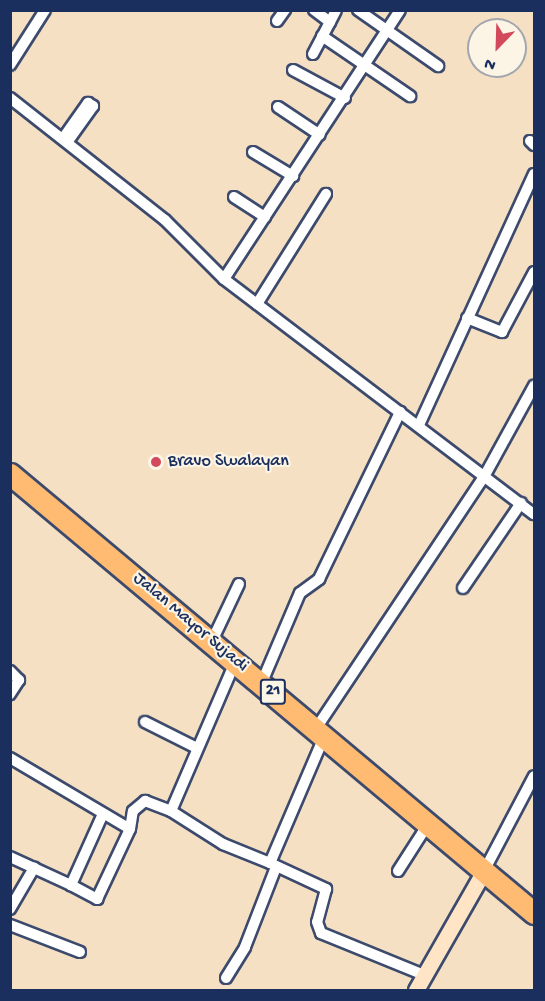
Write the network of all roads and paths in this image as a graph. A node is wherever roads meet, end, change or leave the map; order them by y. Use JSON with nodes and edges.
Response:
{"nodes":[{"id":1,"x":45,"y":10,"type":"edge"},
{"id":2,"x":285,"y":10,"type":"edge"},
{"id":3,"x":314,"y":10,"type":"edge"},
{"id":4,"x":336,"y":10,"type":"edge"},
{"id":5,"x":358,"y":10,"type":"edge"},
{"id":6,"x":400,"y":10,"type":"edge"},
{"id":7,"x":277,"y":21,"type":"dead end"},
{"id":8,"x":330,"y":22,"type":"junction"},
{"id":9,"x":386,"y":31,"type":"junction"},
{"id":10,"x":322,"y":36,"type":"junction"},
{"id":11,"x":313,"y":54,"type":"dead end"},
{"id":12,"x":10,"y":65,"type":"edge"},
{"id":13,"x":367,"y":66,"type":"junction"},
{"id":14,"x":438,"y":66,"type":"dead end"},
{"id":15,"x":293,"y":70,"type":"dead end"},
{"id":16,"x":411,"y":96,"type":"dead end"},
{"id":17,"x":10,"y":98,"type":"edge"},
{"id":18,"x":345,"y":98,"type":"junction"},
{"id":19,"x":278,"y":107,"type":"dead end"},
{"id":20,"x":320,"y":135,"type":"junction"},
{"id":21,"x":254,"y":152,"type":"dead end"},
{"id":22,"x":534,"y":174,"type":"edge"},
{"id":23,"x":293,"y":176,"type":"junction"},
{"id":24,"x":326,"y":194,"type":"dead end"},
{"id":25,"x":234,"y":197,"type":"dead end"},
{"id":26,"x":265,"y":217,"type":"junction"},
{"id":27,"x":534,"y":272,"type":"edge"},
{"id":28,"x":224,"y":279,"type":"junction"},
{"id":29,"x":257,"y":304,"type":"junction"},
{"id":30,"x":468,"y":318,"type":"junction"},
{"id":31,"x":534,"y":386,"type":"edge"},
{"id":32,"x":400,"y":412,"type":"junction"},
{"id":33,"x":419,"y":425,"type":"junction"},
{"id":34,"x":485,"y":475,"type":"junction"},
{"id":35,"x":12,"y":479,"type":"edge"},
{"id":36,"x":521,"y":503,"type":"junction"},
{"id":37,"x":534,"y":514,"type":"edge"},
{"id":38,"x":239,"y":585,"type":"dead end"},
{"id":39,"x":463,"y":588,"type":"dead end"},
{"id":40,"x":212,"y":641,"type":"junction"},
{"id":41,"x":236,"y":660,"type":"junction"},
{"id":42,"x":10,"y":671,"type":"edge"},
{"id":43,"x":262,"y":682,"type":"junction"},
{"id":44,"x":10,"y":694,"type":"edge"},
{"id":45,"x":145,"y":722,"type":"dead end"},
{"id":46,"x":320,"y":733,"type":"junction"},
{"id":47,"x":197,"y":748,"type":"junction"},
{"id":48,"x":10,"y":758,"type":"edge"},
{"id":49,"x":534,"y":776,"type":"edge"},
{"id":50,"x":171,"y":811,"type":"junction"},
{"id":51,"x":102,"y":816,"type":"junction"},
{"id":52,"x":428,"y":824,"type":"junction"},
{"id":53,"x":130,"y":829,"type":"junction"},
{"id":54,"x":10,"y":857,"type":"edge"},
{"id":55,"x":273,"y":865,"type":"junction"},
{"id":56,"x":34,"y":868,"type":"junction"},
{"id":57,"x":398,"y":871,"type":"dead end"},
{"id":58,"x":484,"y":871,"type":"junction"},
{"id":59,"x":71,"y":885,"type":"junction"},
{"id":60,"x":14,"y":894,"type":"edge"},
{"id":61,"x":10,"y":909,"type":"edge"},
{"id":62,"x":534,"y":913,"type":"edge"},
{"id":63,"x":10,"y":925,"type":"edge"},
{"id":64,"x":80,"y":952,"type":"dead end"},
{"id":65,"x":424,"y":975,"type":"junction"},
{"id":66,"x":226,"y":978,"type":"dead end"},
{"id":67,"x":417,"y":990,"type":"edge"}],
"edges":[{"from":1,"to":12,"type":"street"},
{"from":2,"to":7,"type":"street"},
{"from":3,"to":8,"type":"street"},
{"from":4,"to":8,"type":"street"},
{"from":5,"to":9,"type":"street"},
{"from":6,"to":9,"type":"street"},
{"from":8,"to":10,"type":"street"},
{"from":9,"to":13,"type":"street"},
{"from":9,"to":14,"type":"street"},
{"from":10,"to":11,"type":"street"},
{"from":10,"to":13,"type":"street"},
{"from":13,"to":16,"type":"street"},
{"from":13,"to":18,"type":"street"},
{"from":15,"to":18,"type":"street"},
{"from":17,"to":28,"type":"street"},
{"from":18,"to":20,"type":"street"},
{"from":19,"to":20,"type":"street"},
{"from":20,"to":23,"type":"street"},
{"from":21,"to":23,"type":"street"},
{"from":22,"to":30,"type":"street"},
{"from":23,"to":26,"type":"street"},
{"from":24,"to":29,"type":"street"},
{"from":25,"to":26,"type":"street"},
{"from":26,"to":28,"type":"street"},
{"from":27,"to":30,"type":"street"},
{"from":28,"to":29,"type":"street"},
{"from":29,"to":32,"type":"street"},
{"from":30,"to":33,"type":"street"},
{"from":31,"to":34,"type":"street"},
{"from":32,"to":33,"type":"street"},
{"from":32,"to":43,"type":"street"},
{"from":33,"to":34,"type":"street"},
{"from":34,"to":36,"type":"street"},
{"from":34,"to":46,"type":"street"},
{"from":35,"to":40,"type":"highway","name":"Jalan Mayor Sujadi","number":"21"},
{"from":36,"to":37,"type":"street"},
{"from":36,"to":39,"type":"street"},
{"from":38,"to":40,"type":"street"},
{"from":40,"to":41,"type":"highway","name":"Jalan Mayor Sujadi","number":"21"},
{"from":41,"to":43,"type":"highway","name":"Jalan Mayor Sujadi","number":"21"},
{"from":41,"to":47,"type":"street"},
{"from":42,"to":44,"type":"street"},
{"from":43,"to":46,"type":"highway","name":"Jalan Mayor Sujadi","number":"21"},
{"from":45,"to":47,"type":"street"},
{"from":46,"to":52,"type":"highway","name":"Jalan Mayor Sujadi","number":"21"},
{"from":46,"to":55,"type":"street"},
{"from":47,"to":50,"type":"street"},
{"from":48,"to":51,"type":"street"},
{"from":49,"to":58,"type":"street"},
{"from":50,"to":53,"type":"street"},
{"from":50,"to":55,"type":"street"},
{"from":51,"to":53,"type":"street"},
{"from":51,"to":59,"type":"street"},
{"from":52,"to":57,"type":"street"},
{"from":52,"to":58,"type":"highway","name":"Jalan Mayor Sujadi","number":"21"},
{"from":53,"to":59,"type":"street"},
{"from":54,"to":56,"type":"street"},
{"from":55,"to":65,"type":"street"},
{"from":55,"to":66,"type":"street"},
{"from":56,"to":59,"type":"street"},
{"from":56,"to":60,"type":"street"},
{"from":58,"to":62,"type":"highway","name":"Jalan Mayor Sujadi","number":"21"},
{"from":58,"to":65,"type":"main road"},
{"from":60,"to":61,"type":"street"},
{"from":63,"to":64,"type":"street"},
{"from":65,"to":67,"type":"main road"}]}
